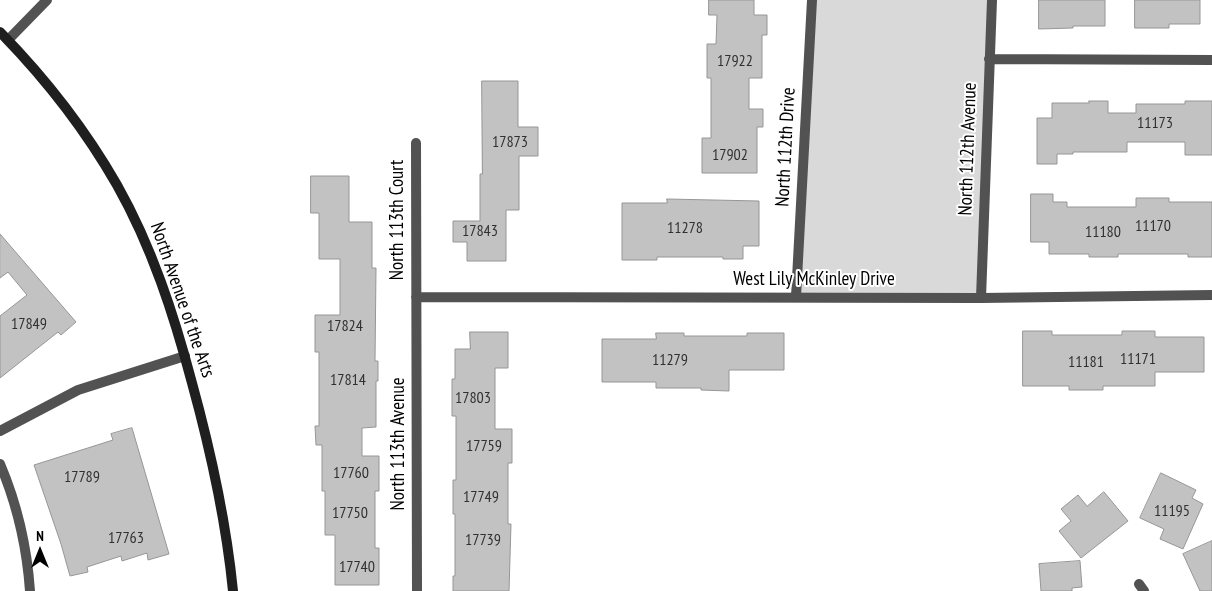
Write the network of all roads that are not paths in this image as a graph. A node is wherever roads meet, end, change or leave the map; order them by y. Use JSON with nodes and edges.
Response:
{"nodes":[{"id":1,"x":47,"y":0,"type":"edge"},
{"id":2,"x":812,"y":0,"type":"edge"},
{"id":3,"x":992,"y":0,"type":"edge"},
{"id":4,"x":0,"y":32,"type":"edge"},
{"id":5,"x":8,"y":40,"type":"junction"},
{"id":6,"x":989,"y":59,"type":"junction"},
{"id":7,"x":1212,"y":60,"type":"edge"},
{"id":8,"x":416,"y":143,"type":"dead end"},
{"id":9,"x":1212,"y":296,"type":"edge"},
{"id":10,"x":796,"y":297,"type":"junction"},
{"id":11,"x":416,"y":298,"type":"junction"},
{"id":12,"x":981,"y":298,"type":"junction"},
{"id":13,"x":185,"y":356,"type":"junction"},
{"id":14,"x":0,"y":431,"type":"edge"},
{"id":15,"x":0,"y":464,"type":"edge"},
{"id":16,"x":30,"y":591,"type":"edge"},
{"id":17,"x":233,"y":591,"type":"edge"},
{"id":18,"x":417,"y":591,"type":"edge"}],
"edges":[{"from":1,"to":5,"type":"street"},
{"from":2,"to":10,"type":"street","name":"North 112th Drive"},
{"from":3,"to":6,"type":"street","name":"North 112th Avenue"},
{"from":4,"to":5,"type":"street","name":"North Avenue of the Arts"},
{"from":5,"to":13,"type":"street","name":"North Avenue of the Arts"},
{"from":6,"to":7,"type":"street"},
{"from":6,"to":12,"type":"street","name":"North 112th Avenue"},
{"from":8,"to":11,"type":"street","name":"North 113th Court"},
{"from":9,"to":12,"type":"street","name":"West Lily McKinley Drive"},
{"from":10,"to":11,"type":"street","name":"West Lily McKinley Drive"},
{"from":10,"to":12,"type":"street","name":"West Lily McKinley Drive"},
{"from":11,"to":18,"type":"street","name":"North 113th Avenue"},
{"from":13,"to":14,"type":"street"},
{"from":13,"to":17,"type":"street","name":"North Avenue of the Arts"},
{"from":15,"to":16,"type":"street"}]}
